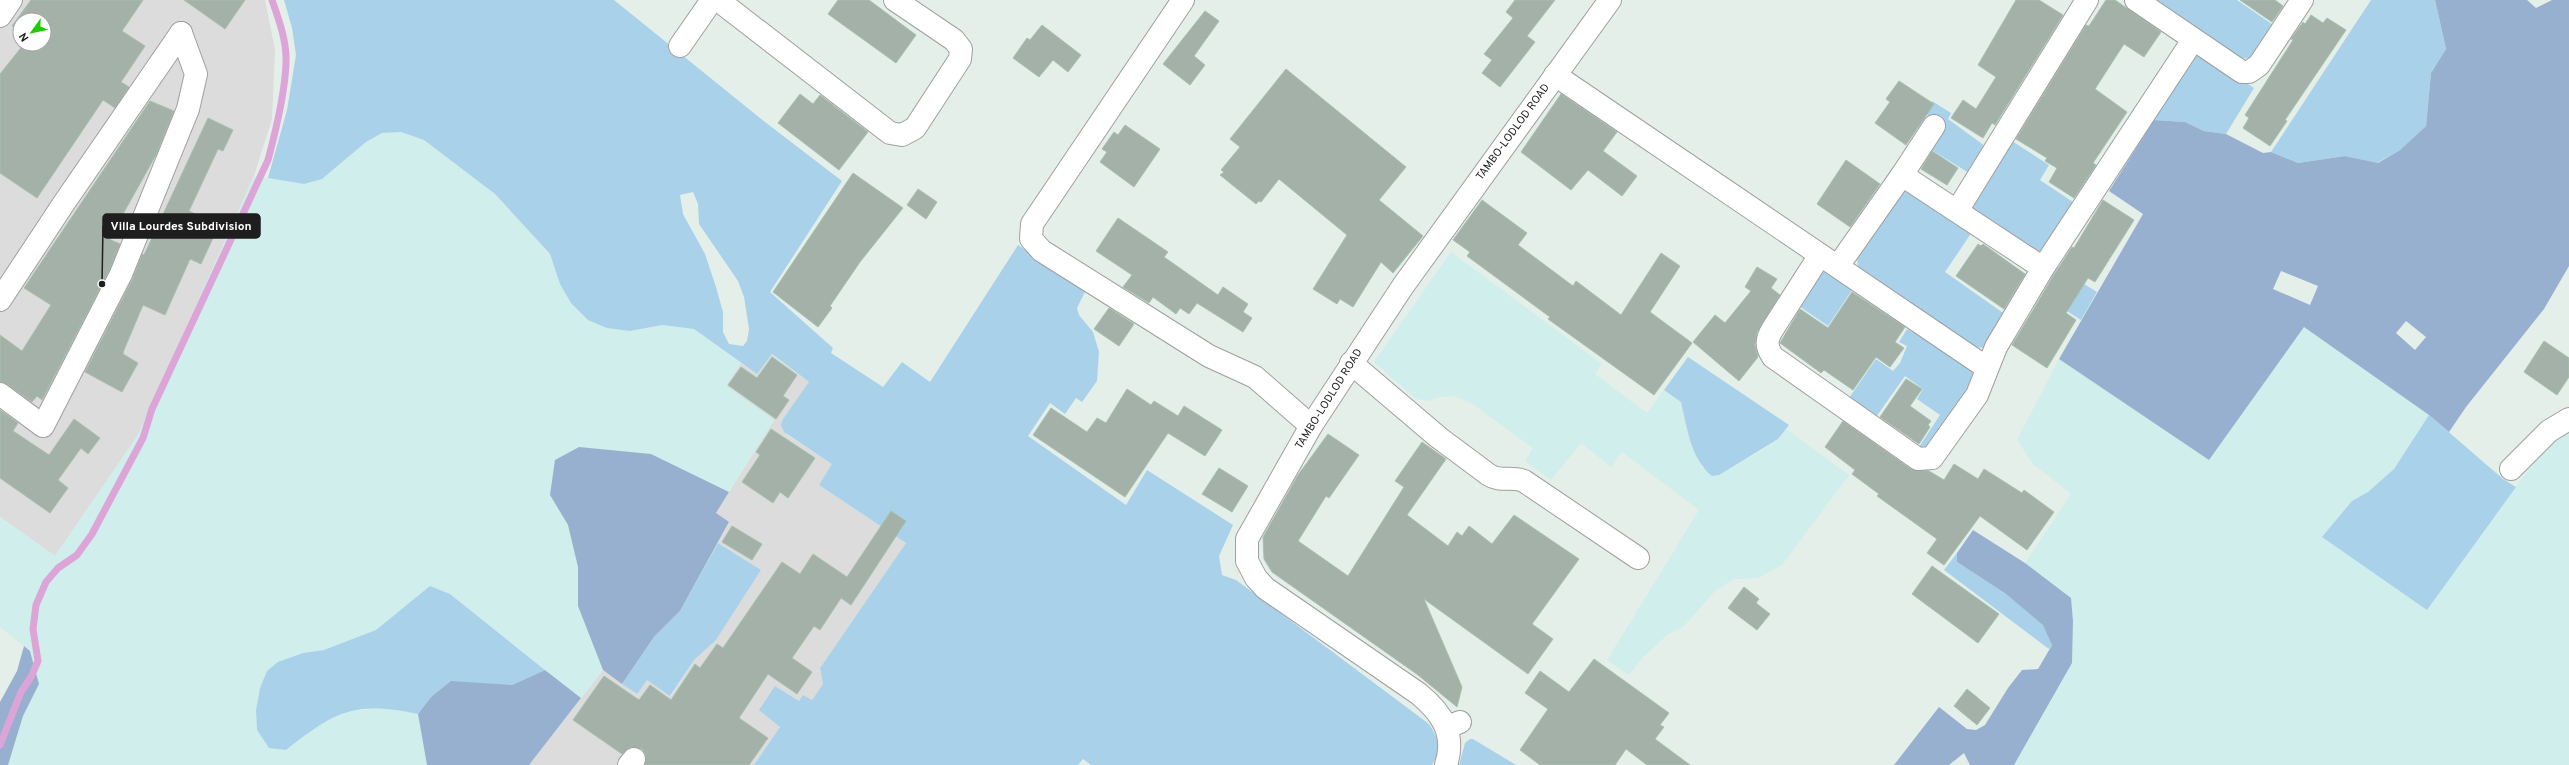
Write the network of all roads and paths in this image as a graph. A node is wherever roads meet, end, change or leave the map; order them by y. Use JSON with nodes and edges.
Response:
{"nodes":[{"id":1,"x":11,"y":0,"type":"edge"},
{"id":2,"x":712,"y":0,"type":"edge"},
{"id":3,"x":718,"y":0,"type":"edge"},
{"id":4,"x":895,"y":0,"type":"edge"},
{"id":5,"x":1184,"y":0,"type":"edge"},
{"id":6,"x":1610,"y":0,"type":"edge"},
{"id":7,"x":2087,"y":0,"type":"edge"},
{"id":8,"x":2136,"y":0,"type":"edge"},
{"id":9,"x":2302,"y":0,"type":"edge"},
{"id":10,"x":0,"y":16,"type":"edge"},
{"id":11,"x":2193,"y":40,"type":"junction"},
{"id":12,"x":680,"y":46,"type":"dead end"},
{"id":13,"x":1555,"y":75,"type":"junction"},
{"id":14,"x":1934,"y":126,"type":"dead end"},
{"id":15,"x":1902,"y":175,"type":"junction"},
{"id":16,"x":1957,"y":212,"type":"junction"},
{"id":17,"x":1829,"y":260,"type":"junction"},
{"id":18,"x":2043,"y":268,"type":"junction"},
{"id":19,"x":0,"y":300,"type":"edge"},
{"id":20,"x":1351,"y":363,"type":"junction"},
{"id":21,"x":1987,"y":368,"type":"junction"},
{"id":22,"x":0,"y":394,"type":"edge"},
{"id":23,"x":2569,"y":419,"type":"edge"},
{"id":24,"x":1311,"y":426,"type":"junction"},
{"id":25,"x":2511,"y":469,"type":"dead end"},
{"id":26,"x":1638,"y":558,"type":"dead end"},
{"id":27,"x":1446,"y":765,"type":"edge"}],
"edges":[{"from":1,"to":10,"type":"street"},
{"from":2,"to":12,"type":"street"},
{"from":3,"to":4,"type":"street"},
{"from":5,"to":24,"type":"street"},
{"from":6,"to":13,"type":"street","name":"TAMBO-LODLOD ROAD"},
{"from":7,"to":16,"type":"street"},
{"from":8,"to":11,"type":"street"},
{"from":9,"to":11,"type":"street"},
{"from":11,"to":18,"type":"street"},
{"from":13,"to":17,"type":"street"},
{"from":13,"to":20,"type":"street","name":"TAMBO-LODLOD ROAD"},
{"from":14,"to":15,"type":"street"},
{"from":15,"to":16,"type":"street"},
{"from":15,"to":17,"type":"street"},
{"from":16,"to":18,"type":"street"},
{"from":17,"to":21,"type":"street"},
{"from":17,"to":21,"type":"street"},
{"from":18,"to":21,"type":"street"},
{"from":19,"to":22,"type":"street"},
{"from":20,"to":24,"type":"street","name":"TAMBO-LODLOD ROAD"},
{"from":20,"to":26,"type":"street"},
{"from":23,"to":25,"type":"street"},
{"from":24,"to":27,"type":"street","name":"TAMBO-LODLOD ROAD"}]}
